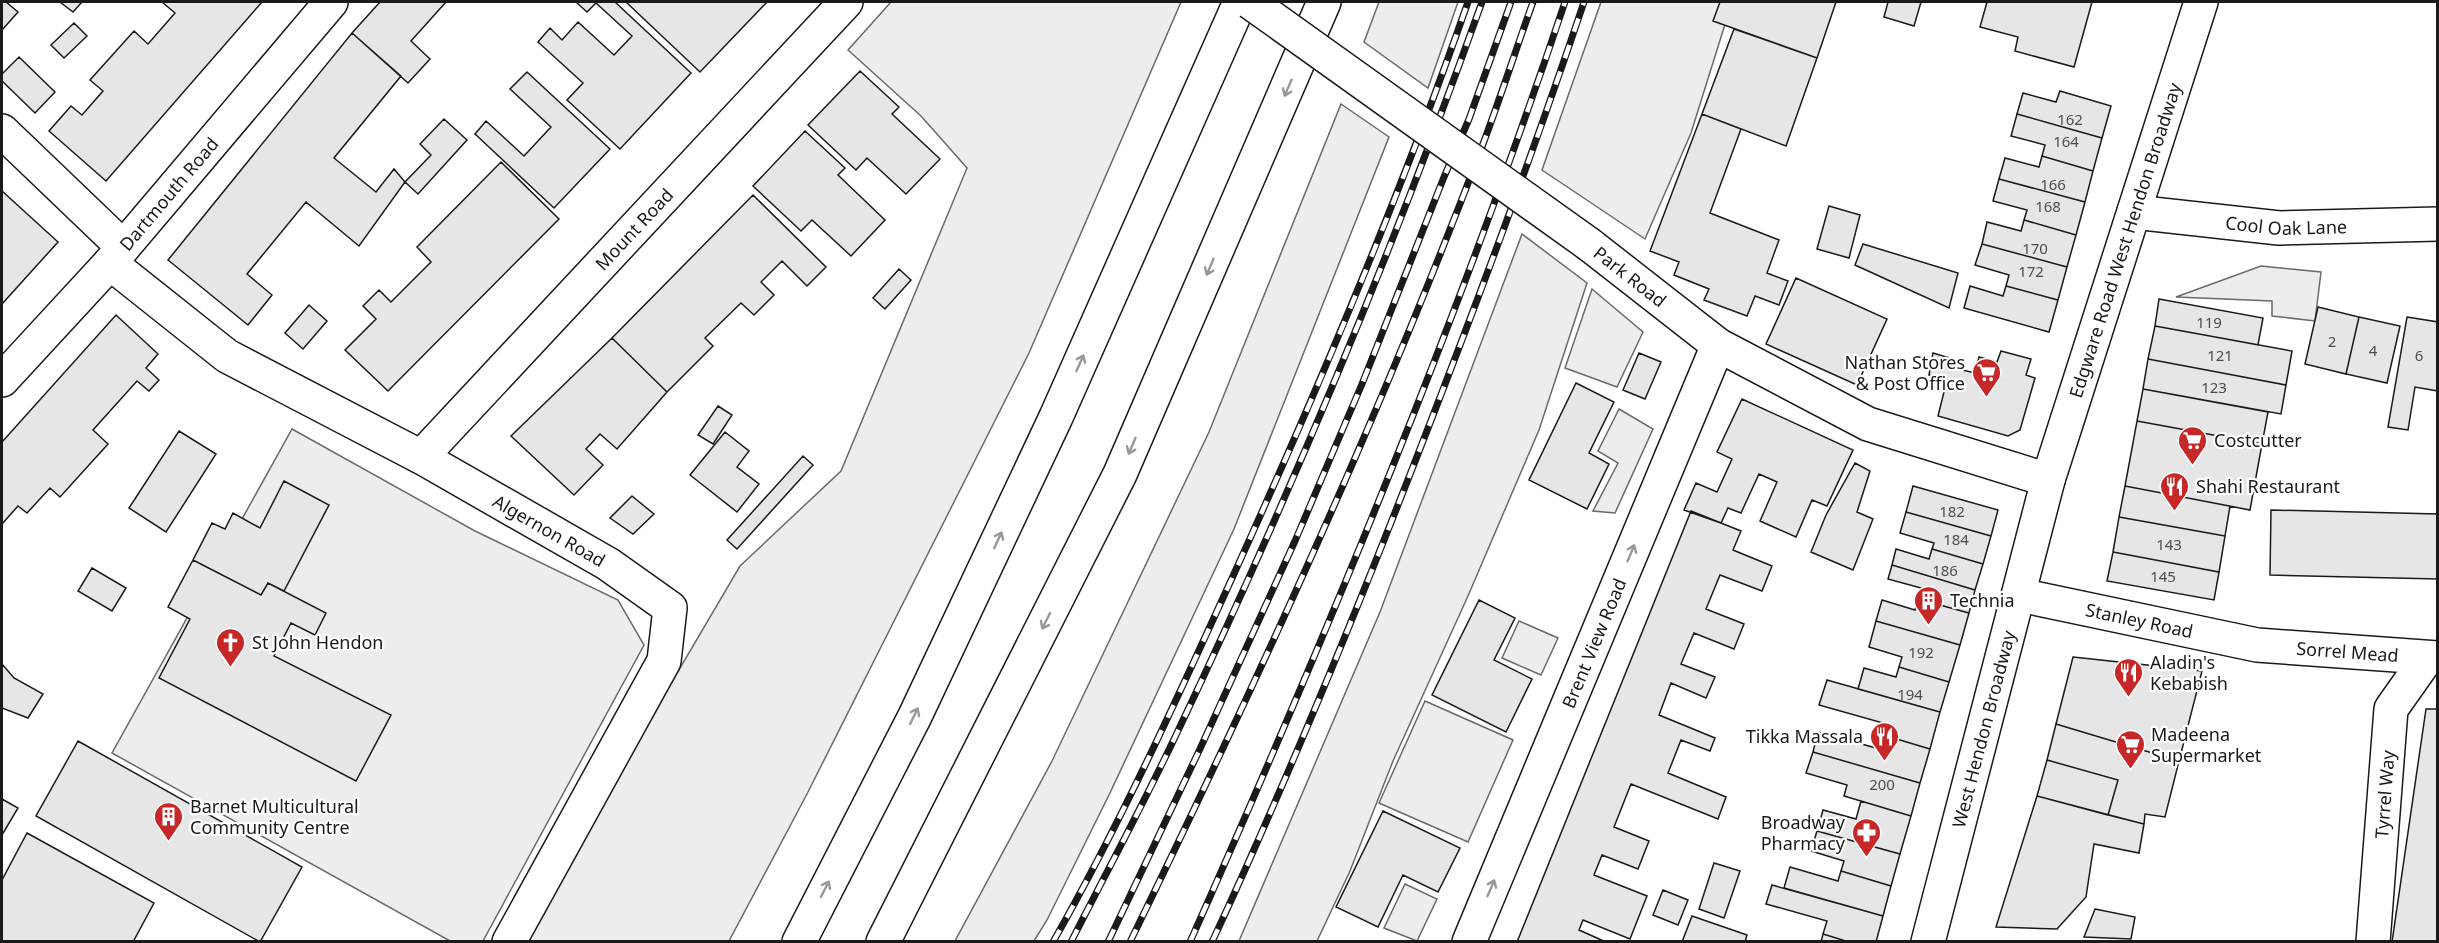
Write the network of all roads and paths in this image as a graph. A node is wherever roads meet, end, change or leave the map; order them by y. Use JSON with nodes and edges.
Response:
{"nodes":[{"id":1,"x":331,"y":2,"type":"edge"},
{"id":2,"x":846,"y":2,"type":"edge"},
{"id":3,"x":1240,"y":2,"type":"edge"},
{"id":4,"x":1250,"y":2,"type":"edge"},
{"id":5,"x":1324,"y":2,"type":"edge"},
{"id":6,"x":2201,"y":2,"type":"edge"},
{"id":7,"x":2,"y":131,"type":"edge"},
{"id":8,"x":2134,"y":212,"type":"junction"},
{"id":9,"x":2438,"y":224,"type":"edge"},
{"id":10,"x":116,"y":255,"type":"junction"},
{"id":11,"x":1718,"y":345,"type":"junction"},
{"id":12,"x":2,"y":380,"type":"edge"},
{"id":13,"x":421,"y":457,"type":"junction"},
{"id":14,"x":2048,"y":480,"type":"junction"},
{"id":15,"x":2020,"y":594,"type":"junction"},
{"id":16,"x":2257,"y":645,"type":"joint"},
{"id":17,"x":2432,"y":658,"type":"edge"},
{"id":18,"x":509,"y":942,"type":"edge"},
{"id":19,"x":799,"y":942,"type":"edge"},
{"id":20,"x":883,"y":942,"type":"edge"},
{"id":21,"x":1469,"y":942,"type":"edge"},
{"id":22,"x":1928,"y":942,"type":"edge"},
{"id":23,"x":2373,"y":942,"type":"edge"}],
"edges":[{"from":1,"to":10,"type":"main road","name":"Dartmouth Road"},
{"from":2,"to":13,"type":"main road","name":"Mount Road"},
{"from":19,"to":3,"type":"main road","one_way":true},
{"from":4,"to":11,"type":"main road","name":"Park Road","bridge":true},
{"from":5,"to":20,"type":"main road","one_way":true},
{"from":6,"to":8,"type":"main road","name":"Edgware Road West Hendon Broadway"},
{"from":7,"to":10,"type":"main road","name":"Algernon Road"},
{"from":8,"to":9,"type":"main road","name":"Cool Oak Lane"},
{"from":8,"to":14,"type":"main road","name":"Edgware Road West Hendon Broadway"},
{"from":10,"to":12,"type":"main road","name":"Dartmouth Road"},
{"from":10,"to":13,"type":"main road","name":"Algernon Road"},
{"from":11,"to":14,"type":"main road","name":"Park Road"},
{"from":21,"to":11,"type":"main road","name":"Brent View Road","one_way":true},
{"from":13,"to":18,"type":"main road","name":"Algernon Road"},
{"from":14,"to":15,"type":"main road","name":"West Hendon Broadway"},
{"from":15,"to":16,"type":"main road","name":"Stanley Road"},
{"from":15,"to":22,"type":"main road","name":"West Hendon Broadway"},
{"from":16,"to":17,"type":"main road","name":"Sorrel Mead"},
{"from":17,"to":23,"type":"main road","name":"Tyrrel Way"}]}
